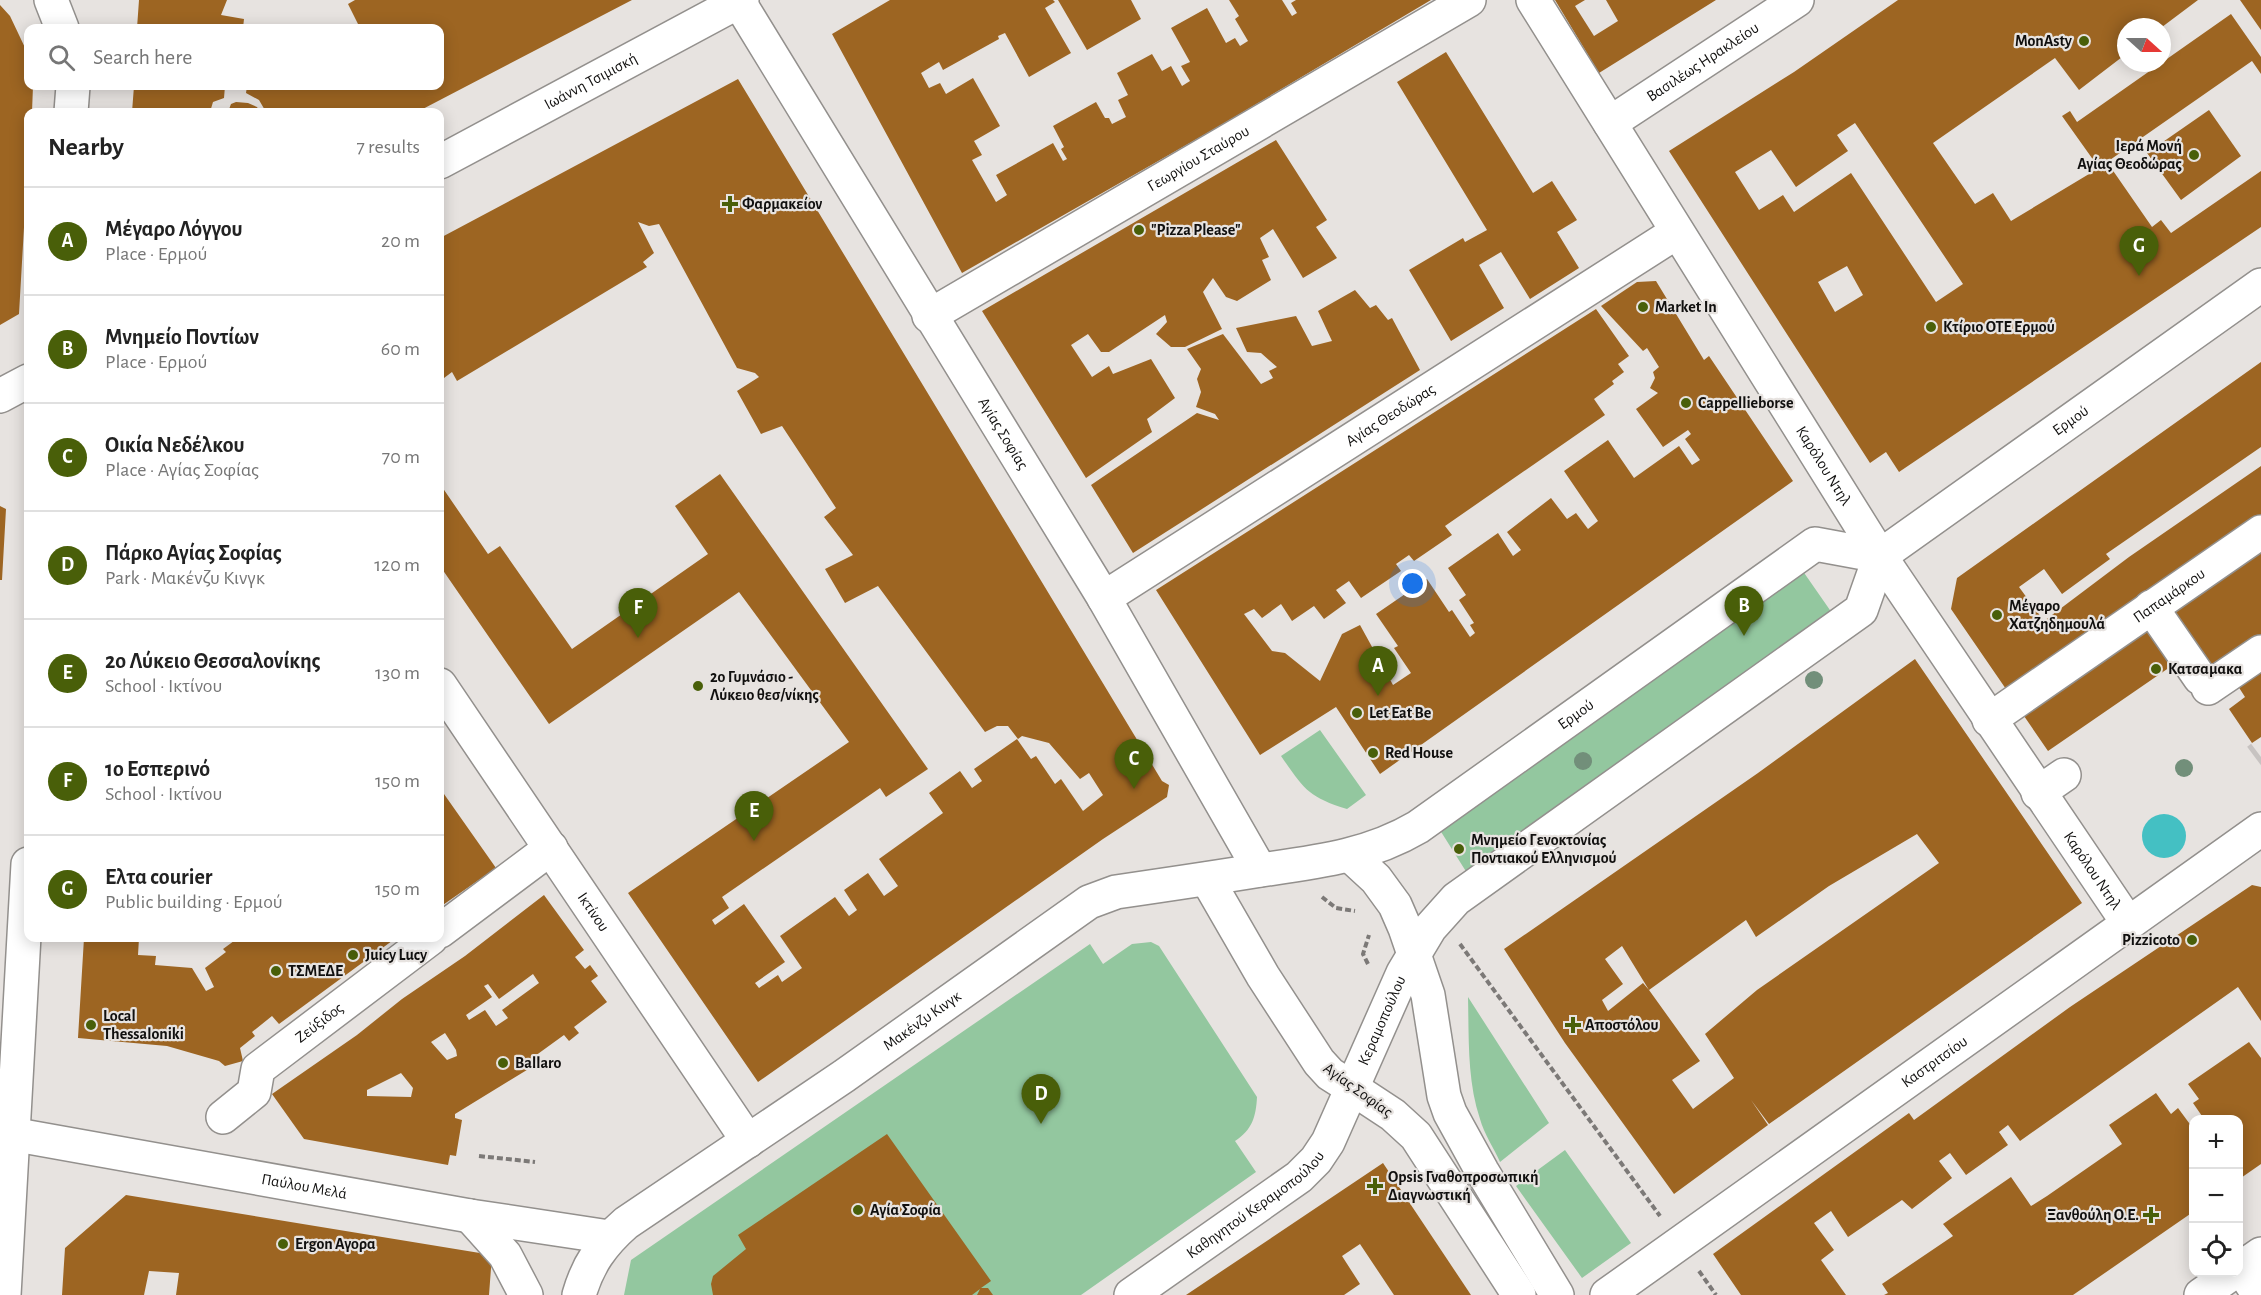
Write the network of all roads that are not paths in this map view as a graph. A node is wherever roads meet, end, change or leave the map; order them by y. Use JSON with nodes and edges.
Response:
{"nodes":[{"id":1,"x":51,"y":0,"type":"edge"},
{"id":2,"x":78,"y":0,"type":"edge"},
{"id":3,"x":1469,"y":0,"type":"edge"},
{"id":4,"x":1533,"y":0,"type":"edge"},
{"id":5,"x":1797,"y":0,"type":"edge"},
{"id":6,"x":739,"y":1,"type":"edge"},
{"id":7,"x":60,"y":24,"type":"edge"},
{"id":8,"x":76,"y":24,"type":"edge"},
{"id":9,"x":73,"y":90,"type":"edge"},
{"id":10,"x":71,"y":108,"type":"edge"},
{"id":11,"x":1610,"y":123,"type":"junction"},
{"id":12,"x":444,"y":160,"type":"edge"},
{"id":13,"x":1677,"y":232,"type":"junction"},
{"id":14,"x":2261,"y":285,"type":"edge"},
{"id":15,"x":929,"y":316,"type":"junction"},
{"id":16,"x":24,"y":383,"type":"edge"},
{"id":17,"x":0,"y":396,"type":"edge"},
{"id":18,"x":2261,"y":532,"type":"edge"},
{"id":19,"x":1880,"y":556,"type":"junction"},
{"id":20,"x":1104,"y":598,"type":"junction"},
{"id":21,"x":2151,"y":608,"type":"junction"},
{"id":22,"x":2261,"y":652,"type":"edge"},
{"id":23,"x":444,"y":691,"type":"edge"},
{"id":24,"x":1989,"y":720,"type":"junction"},
{"id":25,"x":2261,"y":829,"type":"edge"},
{"id":26,"x":551,"y":848,"type":"junction"},
{"id":27,"x":1351,"y":856,"type":"junction"},
{"id":28,"x":1260,"y":870,"type":"junction"},
{"id":29,"x":1207,"y":879,"type":"junction"},
{"id":30,"x":24,"y":913,"type":"edge"},
{"id":31,"x":2128,"y":923,"type":"junction"},
{"id":32,"x":444,"y":928,"type":"edge"},
{"id":33,"x":426,"y":942,"type":"edge"},
{"id":34,"x":1414,"y":953,"type":"junction"},
{"id":35,"x":1352,"y":1088,"type":"junction"},
{"id":36,"x":223,"y":1117,"type":"dead end"},
{"id":37,"x":6,"y":1134,"type":"edge"},
{"id":38,"x":748,"y":1141,"type":"junction"},
{"id":39,"x":470,"y":1216,"type":"junction"},
{"id":40,"x":609,"y":1238,"type":"junction"},
{"id":41,"x":2244,"y":1266,"type":"edge"},
{"id":42,"x":4,"y":1295,"type":"edge"},
{"id":43,"x":526,"y":1295,"type":"edge"},
{"id":44,"x":579,"y":1295,"type":"edge"},
{"id":45,"x":1131,"y":1295,"type":"edge"},
{"id":46,"x":1519,"y":1295,"type":"edge"},
{"id":47,"x":1557,"y":1295,"type":"edge"},
{"id":48,"x":1607,"y":1295,"type":"edge"},
{"id":49,"x":2201,"y":1295,"type":"edge"},
{"id":50,"x":2259,"y":1295,"type":"edge"}],
"edges":[{"from":1,"to":7,"type":"street"},
{"from":2,"to":8,"type":"street"},
{"from":3,"to":15,"type":"street","name":"Γεωργίου Σταύρου"},
{"from":4,"to":11,"type":"street","name":"Καρόλου Ντηλ"},
{"from":5,"to":11,"type":"street","name":"Βασιλέως Ηρακλείου"},
{"from":6,"to":12,"type":"street","name":"Ιωάννη Τσιμισκή"},
{"from":6,"to":15,"type":"street","name":"Αγίας Σοφίας"},
{"from":9,"to":10,"type":"street"},
{"from":11,"to":13,"type":"street","name":"Καρόλου Ντηλ"},
{"from":13,"to":19,"type":"street","name":"Καρόλου Ντηλ"},
{"from":13,"to":20,"type":"street","name":"Αγίας Θεοδώρας"},
{"from":14,"to":19,"type":"street","name":"Ερμού"},
{"from":15,"to":20,"type":"street","name":"Αγίας Σοφίας"},
{"from":16,"to":17,"type":"street"},
{"from":18,"to":21,"type":"street","name":"Παπαμάρκου"},
{"from":19,"to":24,"type":"street","name":"Καρόλου Ντηλ"},
{"from":19,"to":27,"type":"street","name":"Ερμού"},
{"from":19,"to":34,"type":"street"},
{"from":20,"to":28,"type":"street","name":"Αγίας Σοφίας"},
{"from":21,"to":22,"type":"street"},
{"from":21,"to":24,"type":"street","name":"Παπαμάρκου"},
{"from":23,"to":26,"type":"street","name":"Ικτίνου"},
{"from":24,"to":31,"type":"street","name":"Καρόλου Ντηλ"},
{"from":25,"to":31,"type":"street","name":"Καστριτσίου"},
{"from":26,"to":32,"type":"street"},
{"from":26,"to":38,"type":"street","name":"Ικτίνου"},
{"from":27,"to":28,"type":"street","name":"Ερμού"},
{"from":27,"to":34,"type":"street"},
{"from":28,"to":29,"type":"street","name":"Μακένζυ Κινγκ"},
{"from":29,"to":35,"type":"street","name":"Αγίας Σοφίας"},
{"from":29,"to":38,"type":"street","name":"Μακένζυ Κινγκ"},
{"from":30,"to":37,"type":"street"},
{"from":31,"to":48,"type":"street","name":"Καστριτσίου"},
{"from":33,"to":36,"type":"street","name":"Ζεύξιδος"},
{"from":34,"to":35,"type":"street","name":"Κεραμοπούλου"},
{"from":34,"to":47,"type":"street"},
{"from":35,"to":45,"type":"street","name":"Καθηγητού Κεραμοπούλου"},
{"from":35,"to":46,"type":"street","name":"Αγίας Σοφίας"},
{"from":37,"to":39,"type":"street","name":"Παύλου Μελά"},
{"from":37,"to":42,"type":"street"},
{"from":38,"to":40,"type":"street","name":"Μακένζυ Κινγκ"},
{"from":39,"to":40,"type":"street","name":"Παύλου Μελά"},
{"from":39,"to":43,"type":"street"},
{"from":40,"to":44,"type":"street","name":"Μακένζυ Κινγκ"},
{"from":41,"to":49,"type":"street"},
{"from":41,"to":50,"type":"street"}]}
